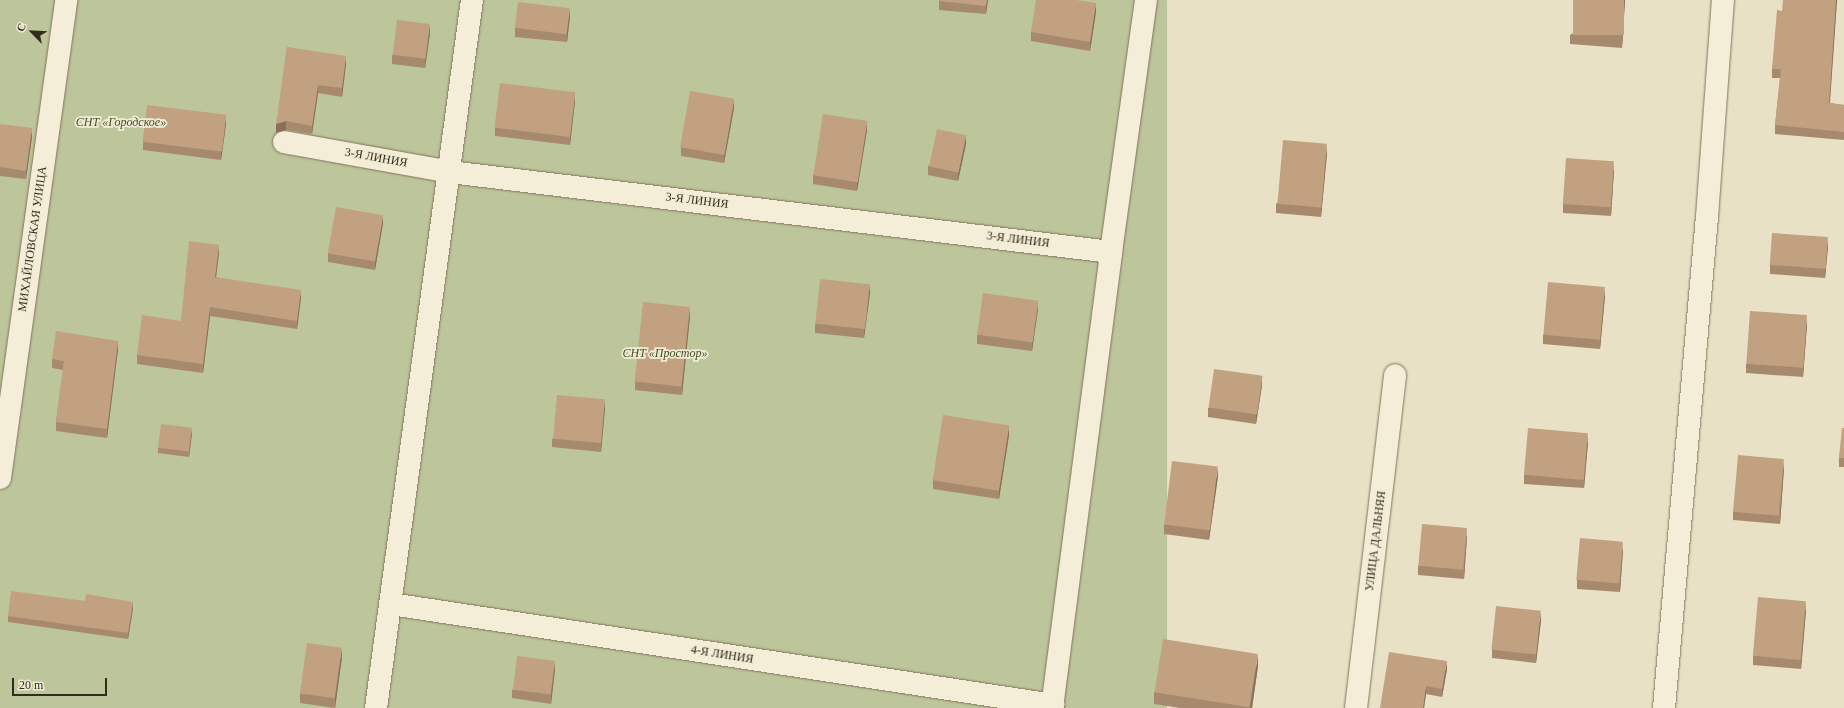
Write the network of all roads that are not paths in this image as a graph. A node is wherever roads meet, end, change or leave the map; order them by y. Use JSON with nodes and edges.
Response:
{"nodes":[{"id":1,"x":66,"y":0,"type":"edge"},
{"id":2,"x":472,"y":0,"type":"edge"},
{"id":3,"x":1146,"y":0,"type":"edge"},
{"id":4,"x":1723,"y":0,"type":"edge"},
{"id":5,"x":284,"y":142,"type":"dead end"},
{"id":6,"x":450,"y":172,"type":"junction"},
{"id":7,"x":1111,"y":252,"type":"junction"},
{"id":8,"x":9,"y":338,"type":"edge"},
{"id":9,"x":1395,"y":375,"type":"dead end"},
{"id":10,"x":0,"y":478,"type":"edge"},
{"id":11,"x":391,"y":604,"type":"junction"},
{"id":12,"x":1053,"y":706,"type":"edge"},
{"id":13,"x":376,"y":708,"type":"edge"},
{"id":14,"x":1356,"y":708,"type":"edge"},
{"id":15,"x":1664,"y":708,"type":"edge"}],
"edges":[{"from":1,"to":8,"type":"street","name":"МИХАЙЛОВСКАЯ УЛИЦА"},
{"from":2,"to":6,"type":"street"},
{"from":3,"to":7,"type":"street"},
{"from":4,"to":15,"type":"street"},
{"from":5,"to":6,"type":"street","name":"3-Я ЛИНИЯ"},
{"from":6,"to":7,"type":"street","name":"3-Я ЛИНИЯ"},
{"from":6,"to":11,"type":"street"},
{"from":7,"to":12,"type":"street"},
{"from":8,"to":10,"type":"street","name":"МИХАЙЛОВСКАЯ УЛИЦА"},
{"from":9,"to":14,"type":"street","name":"УЛИЦА ДАЛЬНЯЯ"},
{"from":11,"to":12,"type":"street","name":"4-Я ЛИНИЯ"},
{"from":11,"to":13,"type":"street"}]}
